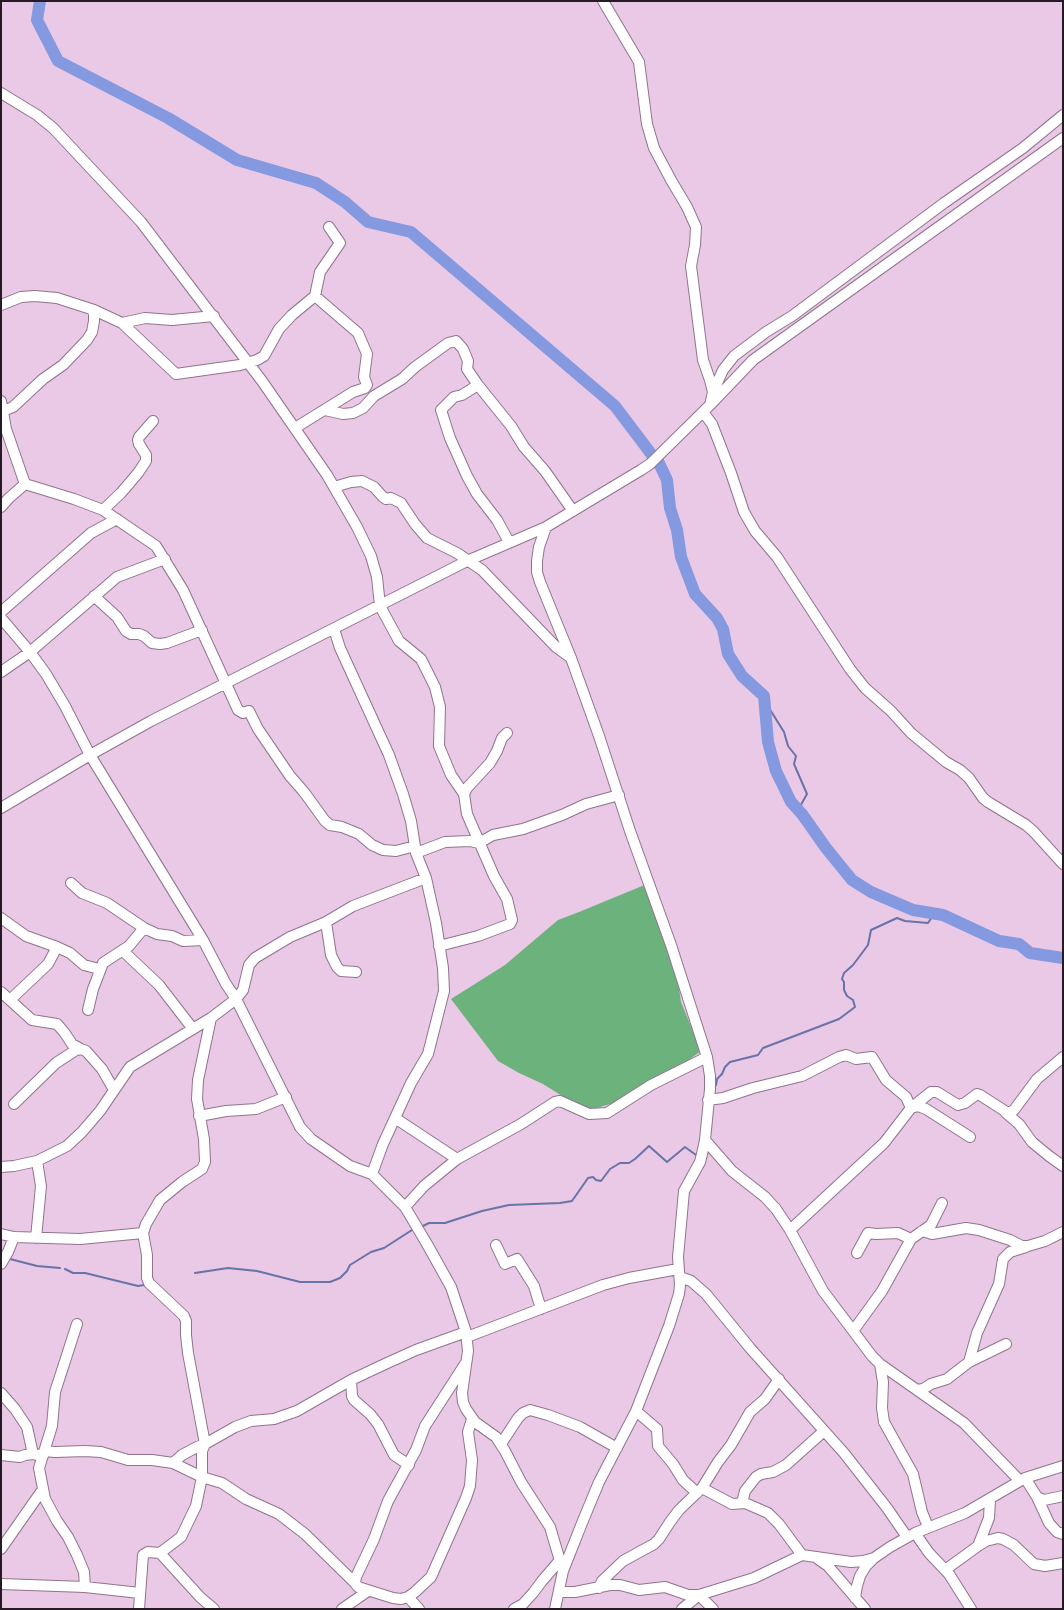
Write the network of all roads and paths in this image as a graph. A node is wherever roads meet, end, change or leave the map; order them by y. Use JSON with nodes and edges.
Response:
{"nodes":[{"id":1,"x":602,"y":1,"type":"edge"},
{"id":2,"x":1,"y":93,"type":"edge"},
{"id":3,"x":1063,"y":116,"type":"edge"},
{"id":4,"x":1063,"y":138,"type":"edge"},
{"id":5,"x":329,"y":226,"type":"dead end"},
{"id":6,"x":315,"y":296,"type":"junction"},
{"id":7,"x":1,"y":305,"type":"edge"},
{"id":8,"x":94,"y":310,"type":"junction"},
{"id":9,"x":214,"y":316,"type":"junction"},
{"id":10,"x":122,"y":322,"type":"junction"},
{"id":11,"x":249,"y":363,"type":"junction"},
{"id":12,"x":478,"y":386,"type":"junction"},
{"id":13,"x":713,"y":392,"type":"junction"},
{"id":14,"x":1,"y":401,"type":"edge"},
{"id":15,"x":706,"y":408,"type":"junction"},
{"id":16,"x":325,"y":410,"type":"junction"},
{"id":17,"x":2,"y":412,"type":"edge"},
{"id":18,"x":153,"y":421,"type":"dead end"},
{"id":19,"x":295,"y":428,"type":"junction"},
{"id":20,"x":25,"y":484,"type":"junction"},
{"id":21,"x":334,"y":487,"type":"junction"},
{"id":22,"x":1,"y":507,"type":"edge"},
{"id":23,"x":103,"y":510,"type":"junction"},
{"id":24,"x":573,"y":511,"type":"junction"},
{"id":25,"x":117,"y":519,"type":"junction"},
{"id":26,"x":546,"y":527,"type":"junction"},
{"id":27,"x":510,"y":542,"type":"junction"},
{"id":28,"x":165,"y":559,"type":"junction"},
{"id":29,"x":467,"y":561,"type":"junction"},
{"id":30,"x":94,"y":596,"type":"junction"},
{"id":31,"x":380,"y":606,"type":"junction"},
{"id":32,"x":1,"y":612,"type":"edge"},
{"id":33,"x":1,"y":618,"type":"edge"},
{"id":34,"x":334,"y":629,"type":"junction"},
{"id":35,"x":202,"y":630,"type":"junction"},
{"id":36,"x":30,"y":652,"type":"junction"},
{"id":37,"x":571,"y":658,"type":"junction"},
{"id":38,"x":1,"y":672,"type":"edge"},
{"id":39,"x":225,"y":684,"type":"junction"},
{"id":40,"x":507,"y":733,"type":"dead end"},
{"id":41,"x":90,"y":754,"type":"junction"},
{"id":42,"x":464,"y":794,"type":"junction"},
{"id":43,"x":619,"y":795,"type":"junction"},
{"id":44,"x":1,"y":808,"type":"edge"},
{"id":45,"x":479,"y":843,"type":"junction"},
{"id":46,"x":415,"y":849,"type":"junction"},
{"id":47,"x":1063,"y":864,"type":"edge"},
{"id":48,"x":426,"y":878,"type":"junction"},
{"id":49,"x":71,"y":882,"type":"dead end"},
{"id":50,"x":1,"y":918,"type":"edge"},
{"id":51,"x":326,"y":922,"type":"junction"},
{"id":52,"x":144,"y":928,"type":"junction"},
{"id":53,"x":203,"y":940,"type":"junction"},
{"id":54,"x":439,"y":946,"type":"junction"},
{"id":55,"x":57,"y":947,"type":"junction"},
{"id":56,"x":123,"y":951,"type":"junction"},
{"id":57,"x":100,"y":969,"type":"junction"},
{"id":58,"x":356,"y":972,"type":"dead end"},
{"id":59,"x":4,"y":996,"type":"edge"},
{"id":60,"x":236,"y":999,"type":"junction"},
{"id":61,"x":88,"y":1010,"type":"dead end"},
{"id":62,"x":211,"y":1018,"type":"junction"},
{"id":63,"x":193,"y":1029,"type":"junction"},
{"id":64,"x":81,"y":1049,"type":"junction"},
{"id":65,"x":707,"y":1057,"type":"junction"},
{"id":66,"x":1063,"y":1058,"type":"edge"},
{"id":67,"x":114,"y":1090,"type":"junction"},
{"id":68,"x":286,"y":1097,"type":"junction"},
{"id":69,"x":708,"y":1100,"type":"junction"},
{"id":70,"x":14,"y":1104,"type":"dead end"},
{"id":71,"x":911,"y":1108,"type":"junction"},
{"id":72,"x":1006,"y":1113,"type":"junction"},
{"id":73,"x":199,"y":1116,"type":"junction"},
{"id":74,"x":395,"y":1118,"type":"junction"},
{"id":75,"x":970,"y":1138,"type":"dead end"},
{"id":76,"x":705,"y":1140,"type":"junction"},
{"id":77,"x":457,"y":1159,"type":"junction"},
{"id":78,"x":37,"y":1162,"type":"junction"},
{"id":79,"x":1063,"y":1166,"type":"edge"},
{"id":80,"x":1,"y":1167,"type":"edge"},
{"id":81,"x":372,"y":1174,"type":"junction"},
{"id":82,"x":942,"y":1203,"type":"dead end"},
{"id":83,"x":405,"y":1207,"type":"junction"},
{"id":84,"x":790,"y":1230,"type":"junction"},
{"id":85,"x":922,"y":1231,"type":"junction"},
{"id":86,"x":1063,"y":1232,"type":"edge"},
{"id":87,"x":1,"y":1234,"type":"edge"},
{"id":88,"x":143,"y":1234,"type":"junction"},
{"id":89,"x":14,"y":1237,"type":"junction"},
{"id":90,"x":36,"y":1238,"type":"junction"},
{"id":91,"x":911,"y":1239,"type":"junction"},
{"id":92,"x":496,"y":1244,"type":"dead end"},
{"id":93,"x":1028,"y":1246,"type":"junction"},
{"id":94,"x":857,"y":1254,"type":"dead end"},
{"id":95,"x":1,"y":1264,"type":"edge"},
{"id":96,"x":679,"y":1273,"type":"junction"},
{"id":97,"x":541,"y":1308,"type":"junction"},
{"id":98,"x":76,"y":1324,"type":"dead end"},
{"id":99,"x":853,"y":1330,"type":"junction"},
{"id":100,"x":466,"y":1334,"type":"junction"},
{"id":101,"x":1006,"y":1344,"type":"dead end"},
{"id":102,"x":467,"y":1361,"type":"junction"},
{"id":103,"x":969,"y":1362,"type":"junction"},
{"id":104,"x":880,"y":1364,"type":"junction"},
{"id":105,"x":779,"y":1379,"type":"junction"},
{"id":106,"x":350,"y":1380,"type":"junction"},
{"id":107,"x":917,"y":1390,"type":"junction"},
{"id":108,"x":1,"y":1393,"type":"edge"},
{"id":109,"x":636,"y":1411,"type":"junction"},
{"id":110,"x":472,"y":1419,"type":"junction"},
{"id":111,"x":824,"y":1431,"type":"junction"},
{"id":112,"x":205,"y":1444,"type":"junction"},
{"id":113,"x":501,"y":1444,"type":"junction"},
{"id":114,"x":617,"y":1448,"type":"junction"},
{"id":115,"x":40,"y":1453,"type":"junction"},
{"id":116,"x":1,"y":1455,"type":"edge"},
{"id":117,"x":173,"y":1464,"type":"junction"},
{"id":118,"x":409,"y":1465,"type":"junction"},
{"id":119,"x":1063,"y":1466,"type":"edge"},
{"id":120,"x":202,"y":1476,"type":"junction"},
{"id":121,"x":1022,"y":1480,"type":"junction"},
{"id":122,"x":42,"y":1489,"type":"junction"},
{"id":123,"x":699,"y":1490,"type":"junction"},
{"id":124,"x":1063,"y":1496,"type":"edge"},
{"id":125,"x":1037,"y":1497,"type":"junction"},
{"id":126,"x":990,"y":1500,"type":"junction"},
{"id":127,"x":742,"y":1503,"type":"junction"},
{"id":128,"x":928,"y":1527,"type":"junction"},
{"id":129,"x":1063,"y":1534,"type":"edge"},
{"id":130,"x":911,"y":1535,"type":"junction"},
{"id":131,"x":978,"y":1546,"type":"junction"},
{"id":132,"x":1,"y":1550,"type":"edge"},
{"id":133,"x":160,"y":1553,"type":"junction"},
{"id":134,"x":802,"y":1555,"type":"junction"},
{"id":135,"x":874,"y":1558,"type":"junction"},
{"id":136,"x":818,"y":1559,"type":"junction"},
{"id":137,"x":560,"y":1560,"type":"junction"},
{"id":138,"x":1063,"y":1564,"type":"edge"},
{"id":139,"x":945,"y":1570,"type":"junction"},
{"id":140,"x":564,"y":1571,"type":"junction"},
{"id":141,"x":355,"y":1583,"type":"junction"},
{"id":142,"x":1,"y":1584,"type":"edge"},
{"id":143,"x":85,"y":1588,"type":"junction"},
{"id":144,"x":599,"y":1588,"type":"junction"},
{"id":145,"x":368,"y":1591,"type":"junction"},
{"id":146,"x":559,"y":1592,"type":"junction"},
{"id":147,"x":140,"y":1593,"type":"junction"},
{"id":148,"x":699,"y":1595,"type":"junction"},
{"id":149,"x":408,"y":1597,"type":"junction"},
{"id":150,"x":855,"y":1598,"type":"junction"},
{"id":151,"x":139,"y":1609,"type":"edge"},
{"id":152,"x":214,"y":1609,"type":"edge"},
{"id":153,"x":342,"y":1609,"type":"edge"},
{"id":154,"x":419,"y":1609,"type":"edge"},
{"id":155,"x":514,"y":1609,"type":"edge"},
{"id":156,"x":555,"y":1609,"type":"edge"},
{"id":157,"x":682,"y":1609,"type":"edge"},
{"id":158,"x":713,"y":1609,"type":"edge"},
{"id":159,"x":865,"y":1609,"type":"edge"},
{"id":160,"x":971,"y":1609,"type":"edge"}],
"edges":[{"from":1,"to":13,"type":"street"},
{"from":2,"to":9,"type":"street"},
{"from":3,"to":13,"type":"street"},
{"from":4,"to":15,"type":"street"},
{"from":5,"to":6,"type":"street"},
{"from":6,"to":11,"type":"street"},
{"from":6,"to":16,"type":"street"},
{"from":7,"to":8,"type":"street"},
{"from":8,"to":10,"type":"street"},
{"from":8,"to":17,"type":"street"},
{"from":9,"to":10,"type":"street"},
{"from":9,"to":11,"type":"street"},
{"from":10,"to":11,"type":"street"},
{"from":11,"to":19,"type":"street"},
{"from":12,"to":16,"type":"street"},
{"from":12,"to":24,"type":"street"},
{"from":12,"to":27,"type":"street"},
{"from":13,"to":15,"type":"street"},
{"from":14,"to":17,"type":"street"},
{"from":15,"to":24,"type":"street"},
{"from":15,"to":47,"type":"street"},
{"from":16,"to":19,"type":"street"},
{"from":17,"to":20,"type":"street"},
{"from":18,"to":23,"type":"street"},
{"from":19,"to":21,"type":"street"},
{"from":20,"to":22,"type":"street"},
{"from":20,"to":23,"type":"street"},
{"from":21,"to":29,"type":"street"},
{"from":21,"to":31,"type":"street"},
{"from":23,"to":25,"type":"street"},
{"from":24,"to":26,"type":"street"},
{"from":25,"to":28,"type":"street"},
{"from":25,"to":32,"type":"street"},
{"from":26,"to":27,"type":"street"},
{"from":26,"to":37,"type":"street"},
{"from":27,"to":29,"type":"street"},
{"from":28,"to":30,"type":"street"},
{"from":28,"to":35,"type":"street"},
{"from":29,"to":31,"type":"street"},
{"from":29,"to":37,"type":"street"},
{"from":30,"to":35,"type":"street"},
{"from":30,"to":36,"type":"street"},
{"from":31,"to":34,"type":"street"},
{"from":31,"to":42,"type":"street"},
{"from":33,"to":36,"type":"street"},
{"from":34,"to":39,"type":"street"},
{"from":34,"to":46,"type":"street"},
{"from":35,"to":39,"type":"street"},
{"from":36,"to":38,"type":"street"},
{"from":36,"to":41,"type":"street"},
{"from":37,"to":43,"type":"street"},
{"from":39,"to":41,"type":"street"},
{"from":39,"to":46,"type":"street"},
{"from":40,"to":42,"type":"street"},
{"from":41,"to":44,"type":"street"},
{"from":41,"to":53,"type":"street"},
{"from":42,"to":45,"type":"street"},
{"from":43,"to":45,"type":"street"},
{"from":43,"to":65,"type":"street"},
{"from":45,"to":46,"type":"street"},
{"from":45,"to":54,"type":"street"},
{"from":46,"to":48,"type":"street"},
{"from":48,"to":51,"type":"street"},
{"from":48,"to":54,"type":"street"},
{"from":49,"to":52,"type":"street"},
{"from":50,"to":55,"type":"street"},
{"from":51,"to":58,"type":"street"},
{"from":51,"to":60,"type":"street"},
{"from":52,"to":53,"type":"street"},
{"from":52,"to":56,"type":"street"},
{"from":53,"to":60,"type":"street"},
{"from":54,"to":74,"type":"street"},
{"from":55,"to":57,"type":"street"},
{"from":55,"to":59,"type":"street"},
{"from":56,"to":57,"type":"street"},
{"from":56,"to":63,"type":"street"},
{"from":57,"to":61,"type":"street"},
{"from":59,"to":64,"type":"street"},
{"from":60,"to":62,"type":"street"},
{"from":60,"to":68,"type":"street"},
{"from":62,"to":63,"type":"street"},
{"from":62,"to":73,"type":"street"},
{"from":63,"to":67,"type":"street"},
{"from":64,"to":67,"type":"street"},
{"from":64,"to":70,"type":"street"},
{"from":65,"to":69,"type":"street"},
{"from":65,"to":77,"type":"street"},
{"from":66,"to":72,"type":"street"},
{"from":67,"to":78,"type":"street"},
{"from":68,"to":73,"type":"street"},
{"from":68,"to":81,"type":"street"},
{"from":69,"to":71,"type":"street"},
{"from":69,"to":76,"type":"street"},
{"from":71,"to":72,"type":"street"},
{"from":71,"to":75,"type":"street"},
{"from":71,"to":84,"type":"street"},
{"from":72,"to":79,"type":"street"},
{"from":73,"to":88,"type":"street"},
{"from":74,"to":77,"type":"street"},
{"from":74,"to":81,"type":"street"},
{"from":76,"to":84,"type":"street"},
{"from":76,"to":96,"type":"street"},
{"from":77,"to":83,"type":"street"},
{"from":78,"to":80,"type":"street"},
{"from":78,"to":90,"type":"street"},
{"from":81,"to":83,"type":"street"},
{"from":82,"to":85,"type":"street"},
{"from":83,"to":100,"type":"street"},
{"from":84,"to":99,"type":"street"},
{"from":85,"to":91,"type":"street"},
{"from":85,"to":93,"type":"street"},
{"from":86,"to":93,"type":"street"},
{"from":87,"to":89,"type":"street"},
{"from":88,"to":90,"type":"street"},
{"from":88,"to":112,"type":"street"},
{"from":89,"to":90,"type":"street"},
{"from":89,"to":95,"type":"street"},
{"from":91,"to":94,"type":"street"},
{"from":91,"to":99,"type":"street"},
{"from":92,"to":97,"type":"street"},
{"from":93,"to":103,"type":"street"},
{"from":96,"to":97,"type":"street"},
{"from":96,"to":105,"type":"street"},
{"from":96,"to":109,"type":"street"},
{"from":97,"to":100,"type":"street"},
{"from":98,"to":115,"type":"street"},
{"from":99,"to":104,"type":"street"},
{"from":100,"to":102,"type":"street"},
{"from":100,"to":106,"type":"street"},
{"from":101,"to":103,"type":"street"},
{"from":102,"to":110,"type":"street"},
{"from":102,"to":118,"type":"street"},
{"from":103,"to":107,"type":"street"},
{"from":104,"to":107,"type":"street"},
{"from":104,"to":128,"type":"street"},
{"from":105,"to":111,"type":"street"},
{"from":105,"to":123,"type":"street"},
{"from":106,"to":112,"type":"street"},
{"from":106,"to":118,"type":"street"},
{"from":107,"to":121,"type":"street"},
{"from":108,"to":115,"type":"street"},
{"from":109,"to":114,"type":"street"},
{"from":109,"to":123,"type":"street"},
{"from":110,"to":113,"type":"street"},
{"from":110,"to":149,"type":"street"},
{"from":111,"to":127,"type":"street"},
{"from":111,"to":130,"type":"street"},
{"from":112,"to":117,"type":"street"},
{"from":112,"to":120,"type":"street"},
{"from":113,"to":114,"type":"street"},
{"from":113,"to":137,"type":"street"},
{"from":114,"to":140,"type":"street"},
{"from":115,"to":116,"type":"street"},
{"from":115,"to":117,"type":"street"},
{"from":115,"to":122,"type":"street"},
{"from":117,"to":120,"type":"street"},
{"from":118,"to":141,"type":"street"},
{"from":119,"to":121,"type":"street"},
{"from":120,"to":133,"type":"street"},
{"from":120,"to":141,"type":"street"},
{"from":121,"to":125,"type":"street"},
{"from":121,"to":126,"type":"street"},
{"from":122,"to":132,"type":"street"},
{"from":122,"to":143,"type":"street"},
{"from":123,"to":127,"type":"street"},
{"from":123,"to":144,"type":"street"},
{"from":124,"to":125,"type":"street"},
{"from":125,"to":129,"type":"street"},
{"from":126,"to":128,"type":"street"},
{"from":126,"to":131,"type":"street"},
{"from":127,"to":134,"type":"street"},
{"from":128,"to":130,"type":"street"},
{"from":130,"to":135,"type":"street"},
{"from":130,"to":139,"type":"street"},
{"from":131,"to":138,"type":"street"},
{"from":131,"to":139,"type":"street"},
{"from":133,"to":147,"type":"street"},
{"from":133,"to":152,"type":"street"},
{"from":134,"to":136,"type":"street"},
{"from":134,"to":148,"type":"street"},
{"from":135,"to":136,"type":"street"},
{"from":135,"to":150,"type":"street"},
{"from":136,"to":150,"type":"street"},
{"from":137,"to":140,"type":"street"},
{"from":137,"to":155,"type":"street"},
{"from":139,"to":160,"type":"street"},
{"from":140,"to":146,"type":"street"},
{"from":141,"to":145,"type":"street"},
{"from":142,"to":143,"type":"street"},
{"from":143,"to":147,"type":"street"},
{"from":144,"to":146,"type":"street"},
{"from":144,"to":148,"type":"street"},
{"from":145,"to":149,"type":"street"},
{"from":145,"to":153,"type":"street"},
{"from":146,"to":156,"type":"street"},
{"from":147,"to":151,"type":"street"},
{"from":148,"to":157,"type":"street"},
{"from":148,"to":158,"type":"street"},
{"from":149,"to":154,"type":"street"},
{"from":150,"to":159,"type":"street"}]}
